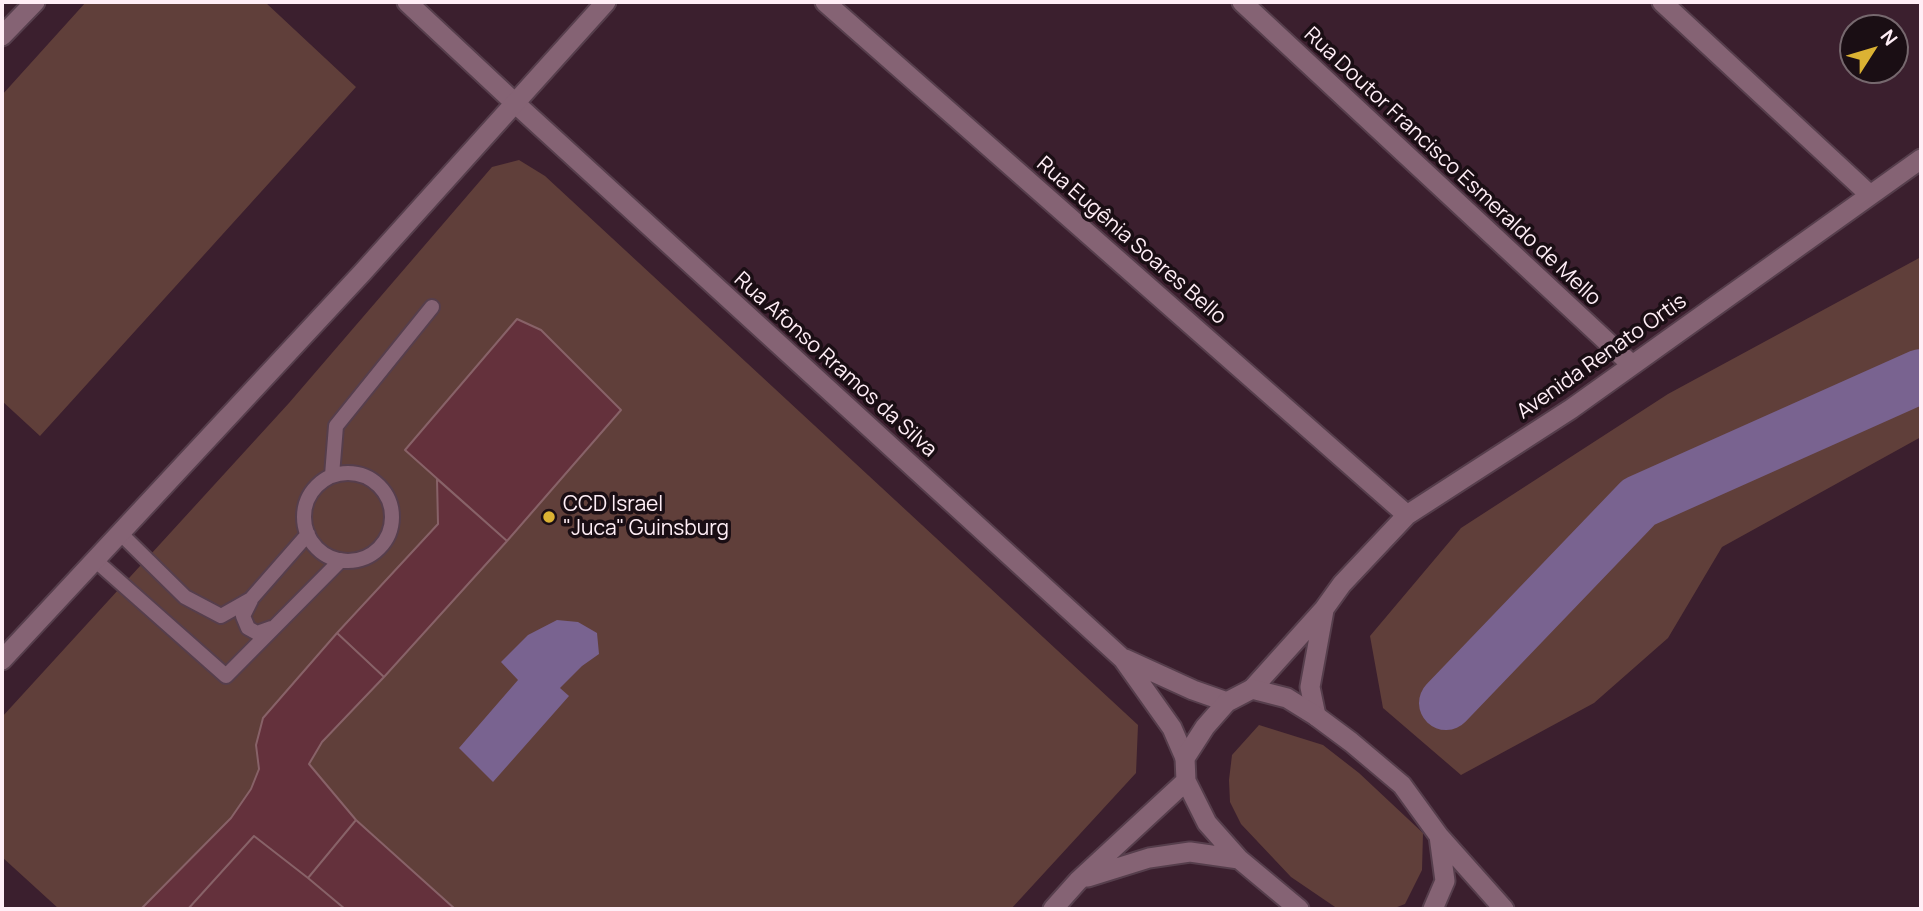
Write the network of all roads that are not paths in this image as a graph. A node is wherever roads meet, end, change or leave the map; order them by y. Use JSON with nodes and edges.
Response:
{"nodes":[{"id":1,"x":35,"y":2,"type":"edge"},
{"id":2,"x":407,"y":2,"type":"edge"},
{"id":3,"x":606,"y":2,"type":"edge"},
{"id":4,"x":825,"y":2,"type":"edge"},
{"id":5,"x":1242,"y":2,"type":"edge"},
{"id":6,"x":1662,"y":2,"type":"edge"},
{"id":7,"x":2,"y":36,"type":"edge"},
{"id":8,"x":516,"y":104,"type":"junction"},
{"id":9,"x":1921,"y":159,"type":"edge"},
{"id":10,"x":1870,"y":195,"type":"junction"},
{"id":11,"x":432,"y":307,"type":"dead end"},
{"id":12,"x":1632,"y":365,"type":"junction"},
{"id":13,"x":332,"y":475,"type":"junction"},
{"id":14,"x":1407,"y":515,"type":"junction"},
{"id":15,"x":120,"y":533,"type":"junction"},
{"id":16,"x":308,"y":534,"type":"junction"},
{"id":17,"x":95,"y":560,"type":"junction"},
{"id":18,"x":341,"y":561,"type":"junction"},
{"id":19,"x":251,"y":598,"type":"junction"},
{"id":20,"x":1324,"y":610,"type":"junction"},
{"id":21,"x":275,"y":626,"type":"junction"},
{"id":22,"x":1123,"y":659,"type":"junction"},
{"id":23,"x":2,"y":660,"type":"edge"},
{"id":24,"x":1252,"y":689,"type":"junction"},
{"id":25,"x":1227,"y":702,"type":"junction"},
{"id":26,"x":1316,"y":716,"type":"junction"},
{"id":27,"x":1185,"y":758,"type":"junction"},
{"id":28,"x":1186,"y":781,"type":"junction"},
{"id":29,"x":1439,"y":836,"type":"junction"},
{"id":30,"x":1239,"y":859,"type":"junction"},
{"id":31,"x":1077,"y":881,"type":"junction"},
{"id":32,"x":1053,"y":909,"type":"edge"},
{"id":33,"x":1300,"y":909,"type":"edge"},
{"id":34,"x":1433,"y":909,"type":"edge"},
{"id":35,"x":1504,"y":909,"type":"edge"}],
"edges":[{"from":1,"to":7,"type":"street"},
{"from":2,"to":8,"type":"street","name":"Rua Afonso Rramos da Silva"},
{"from":3,"to":8,"type":"street"},
{"from":4,"to":14,"type":"street","name":"Rua Eugênia Soares Bello"},
{"from":5,"to":12,"type":"street","name":"Rua Doutor Francisco Esmeraldo de Mello"},
{"from":6,"to":10,"type":"street"},
{"from":8,"to":15,"type":"street"},
{"from":8,"to":22,"type":"street","name":"Rua Afonso Rramos da Silva"},
{"from":9,"to":10,"type":"street","name":"Avenida Renato Ortis"},
{"from":10,"to":12,"type":"street","name":"Avenida Renato Ortis"},
{"from":11,"to":13,"type":"lane"},
{"from":12,"to":14,"type":"street","name":"Avenida Renato Ortis"},
{"from":13,"to":16,"type":"lane"},
{"from":13,"to":18,"type":"lane"},
{"from":14,"to":20,"type":"street","name":"Avenida Renato Ortis"},
{"from":15,"to":17,"type":"street"},
{"from":15,"to":19,"type":"lane"},
{"from":16,"to":18,"type":"lane"},
{"from":16,"to":19,"type":"lane"},
{"from":17,"to":21,"type":"lane"},
{"from":17,"to":23,"type":"street"},
{"from":18,"to":21,"type":"lane"},
{"from":19,"to":21,"type":"lane"},
{"from":20,"to":24,"type":"street","name":"Avenida Renato Ortis"},
{"from":20,"to":26,"type":"street","name":"Avenida Renato Ortis"},
{"from":22,"to":25,"type":"street","name":"Rua Afonso Rramos da Silva"},
{"from":22,"to":27,"type":"street","name":"Rua Afonso Rramos da Silva"},
{"from":24,"to":25,"type":"street"},
{"from":24,"to":26,"type":"street"},
{"from":25,"to":27,"type":"street"},
{"from":26,"to":29,"type":"street"},
{"from":27,"to":28,"type":"street"},
{"from":28,"to":30,"type":"street"},
{"from":28,"to":31,"type":"street"},
{"from":29,"to":34,"type":"street"},
{"from":29,"to":35,"type":"street"},
{"from":30,"to":31,"type":"street"},
{"from":30,"to":33,"type":"street"},
{"from":31,"to":32,"type":"street"}]}
